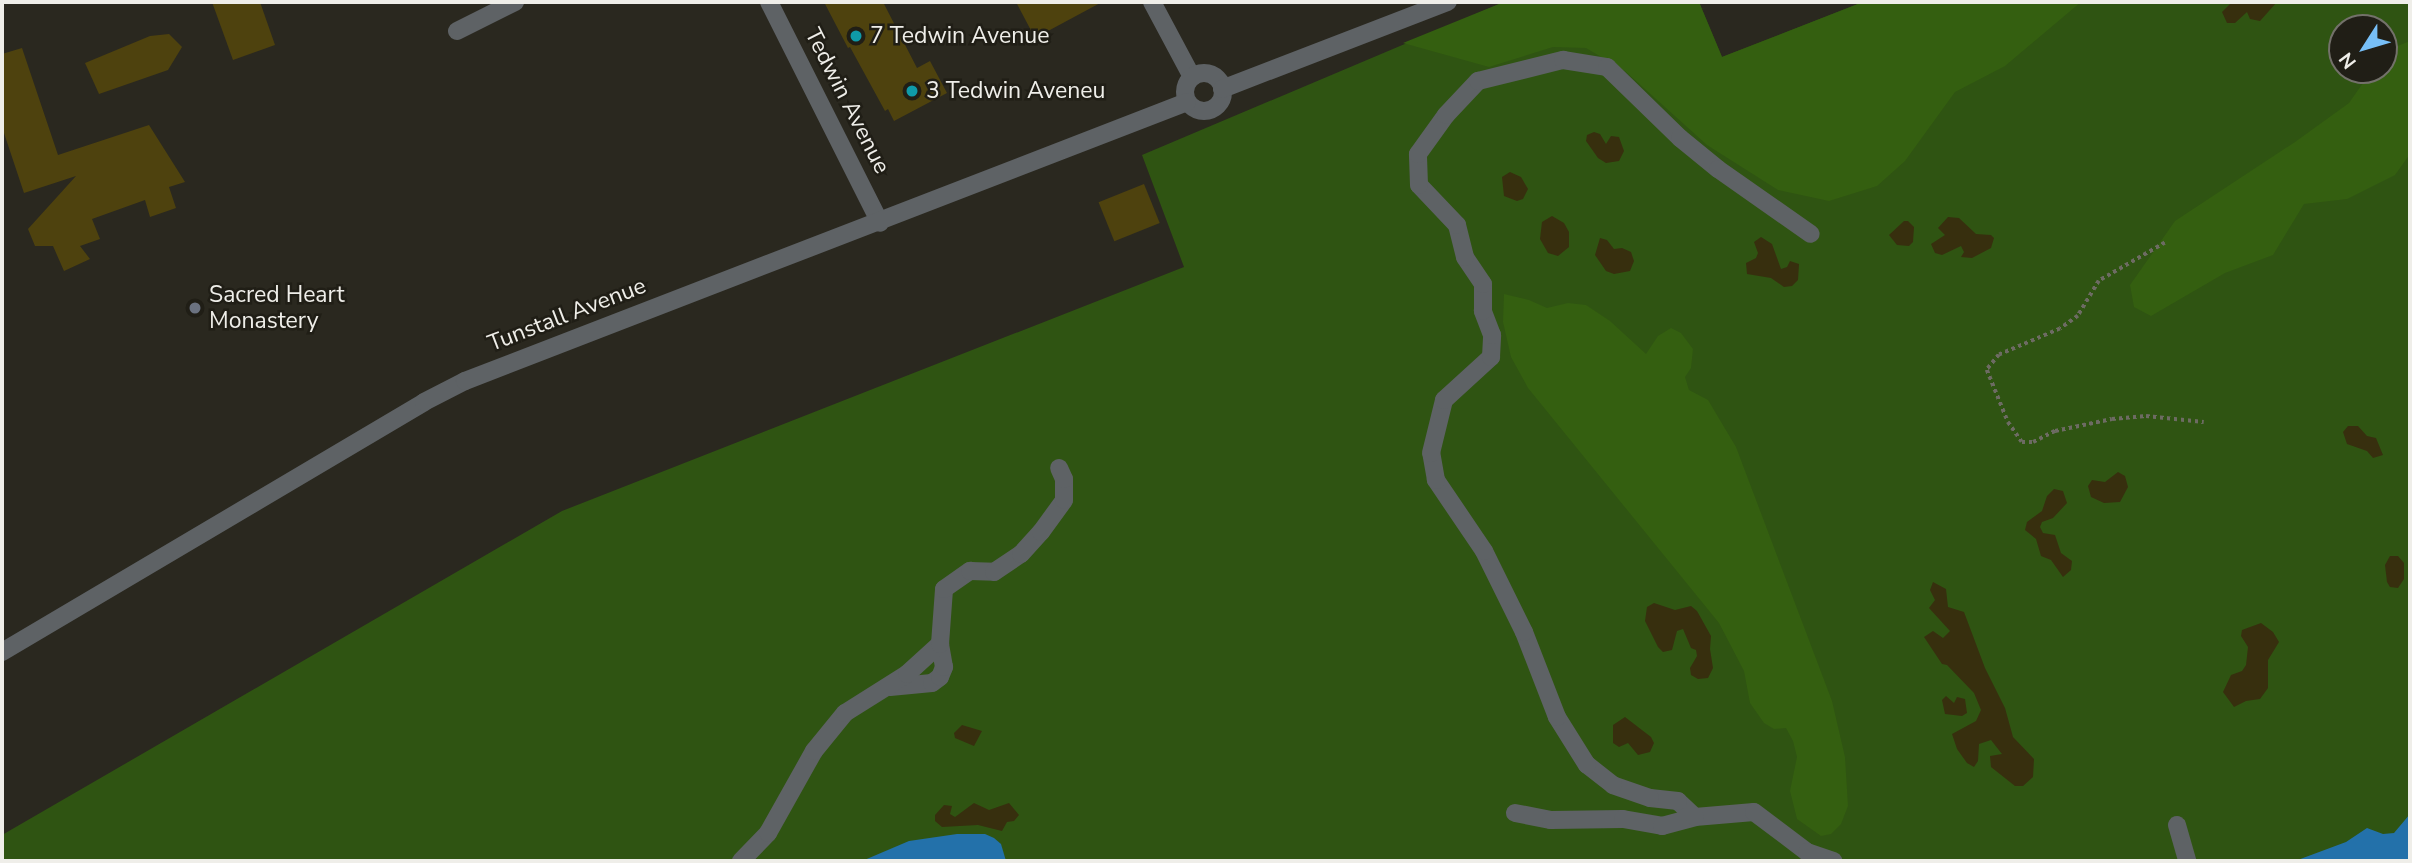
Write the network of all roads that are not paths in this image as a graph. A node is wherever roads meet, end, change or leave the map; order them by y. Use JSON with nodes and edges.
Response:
{"nodes":[{"id":1,"x":515,"y":2,"type":"edge"},
{"id":2,"x":769,"y":2,"type":"edge"},
{"id":3,"x":1152,"y":2,"type":"edge"},
{"id":4,"x":1448,"y":2,"type":"edge"},
{"id":5,"x":457,"y":31,"type":"dead end"},
{"id":6,"x":1192,"y":77,"type":"junction"},
{"id":7,"x":1222,"y":89,"type":"junction"},
{"id":8,"x":1187,"y":102,"type":"junction"},
{"id":9,"x":880,"y":223,"type":"junction"},
{"id":10,"x":1811,"y":234,"type":"dead end"},
{"id":11,"x":1059,"y":468,"type":"dead end"},
{"id":12,"x":940,"y":643,"type":"junction"},
{"id":13,"x":2,"y":652,"type":"edge"},
{"id":14,"x":887,"y":688,"type":"junction"},
{"id":15,"x":1515,"y":814,"type":"dead end"},
{"id":16,"x":1695,"y":817,"type":"junction"},
{"id":17,"x":2178,"y":825,"type":"dead end"},
{"id":18,"x":741,"y":861,"type":"edge"},
{"id":19,"x":1833,"y":861,"type":"edge"},
{"id":20,"x":2187,"y":861,"type":"edge"}],
"edges":[{"from":1,"to":5,"type":"street"},
{"from":2,"to":9,"type":"street","name":"Tedwin Avenue"},
{"from":3,"to":6,"type":"street"},
{"from":4,"to":7,"type":"street"},
{"from":6,"to":7,"type":"street"},
{"from":6,"to":8,"type":"street"},
{"from":7,"to":8,"type":"street"},
{"from":8,"to":9,"type":"street","name":"Tunstall Avenue"},
{"from":9,"to":13,"type":"street","name":"Tunstall Avenue"},
{"from":10,"to":16,"type":"street"},
{"from":11,"to":12,"type":"street"},
{"from":12,"to":14,"type":"street"},
{"from":12,"to":14,"type":"street"},
{"from":14,"to":18,"type":"street"},
{"from":15,"to":16,"type":"street"},
{"from":16,"to":19,"type":"street"},
{"from":17,"to":20,"type":"street"}]}
